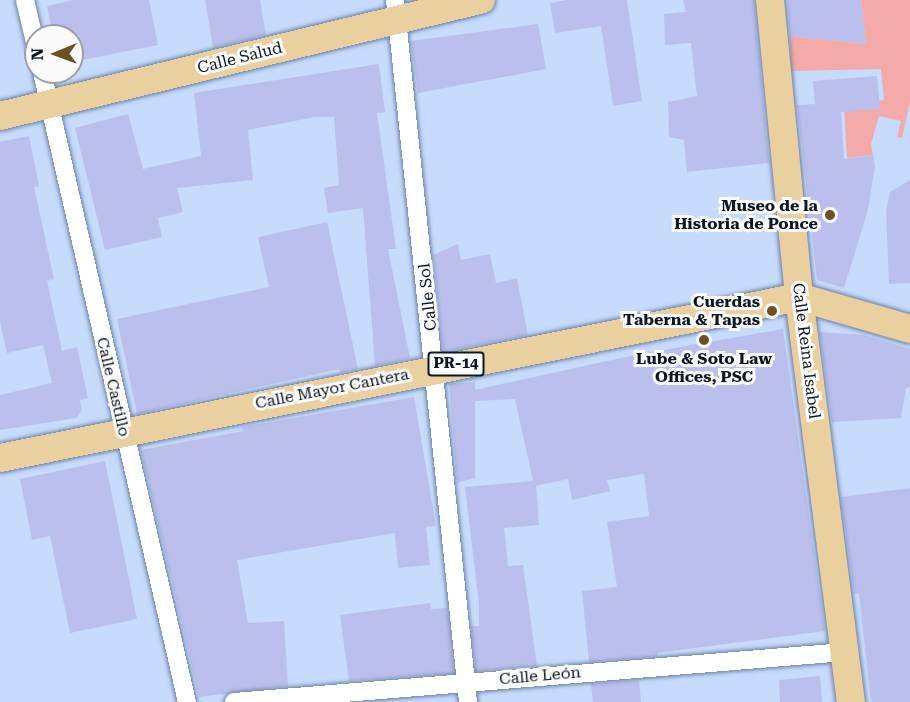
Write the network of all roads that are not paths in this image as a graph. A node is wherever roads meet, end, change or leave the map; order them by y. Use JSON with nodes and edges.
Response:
{"nodes":[{"id":1,"x":25,"y":0,"type":"edge"},
{"id":2,"x":481,"y":0,"type":"edge"},
{"id":3,"x":770,"y":0,"type":"edge"},
{"id":4,"x":396,"y":9,"type":"edge"},
{"id":5,"x":31,"y":24,"type":"edge"},
{"id":6,"x":45,"y":84,"type":"edge"},
{"id":7,"x":49,"y":105,"type":"junction"},
{"id":8,"x":0,"y":116,"type":"edge"},
{"id":9,"x":799,"y":297,"type":"junction"},
{"id":10,"x":910,"y":329,"type":"edge"},
{"id":11,"x":436,"y":368,"type":"junction"},
{"id":12,"x":123,"y":431,"type":"junction"},
{"id":13,"x":0,"y":458,"type":"edge"},
{"id":14,"x":845,"y":652,"type":"junction"},
{"id":15,"x":466,"y":682,"type":"junction"},
{"id":16,"x":188,"y":702,"type":"edge"},
{"id":17,"x":234,"y":702,"type":"edge"},
{"id":18,"x":468,"y":702,"type":"edge"},
{"id":19,"x":851,"y":702,"type":"edge"}],
"edges":[{"from":1,"to":5,"type":"street"},
{"from":2,"to":4,"type":"main road","name":"Calle Salud"},
{"from":3,"to":9,"type":"main road","name":"Calle Reina Isabel"},
{"from":4,"to":7,"type":"main road","name":"Calle Salud"},
{"from":4,"to":11,"type":"street","name":"Calle Sol"},
{"from":6,"to":7,"type":"street","name":"Calle Castillo"},
{"from":7,"to":8,"type":"main road","name":"Calle Salud"},
{"from":7,"to":12,"type":"street","name":"Calle Castillo"},
{"from":9,"to":10,"type":"main road","name":"Calle Mayor Cantera","number":"PR-14"},
{"from":9,"to":11,"type":"main road","name":"Calle Mayor Cantera","number":"PR-14"},
{"from":9,"to":14,"type":"main road","name":"Calle Reina Isabel"},
{"from":11,"to":12,"type":"main road","name":"Calle Mayor Cantera","number":"PR-14"},
{"from":11,"to":15,"type":"street","name":"Calle Sol"},
{"from":12,"to":13,"type":"main road","name":"Calle Mayor Cantera","number":"PR-14"},
{"from":12,"to":16,"type":"street","name":"Calle Castillo"},
{"from":14,"to":15,"type":"street","name":"Calle León"},
{"from":14,"to":19,"type":"main road","name":"Calle Reina Isabel"},
{"from":15,"to":17,"type":"street","name":"Calle León"},
{"from":15,"to":18,"type":"street","name":"Calle Sol"}]}
